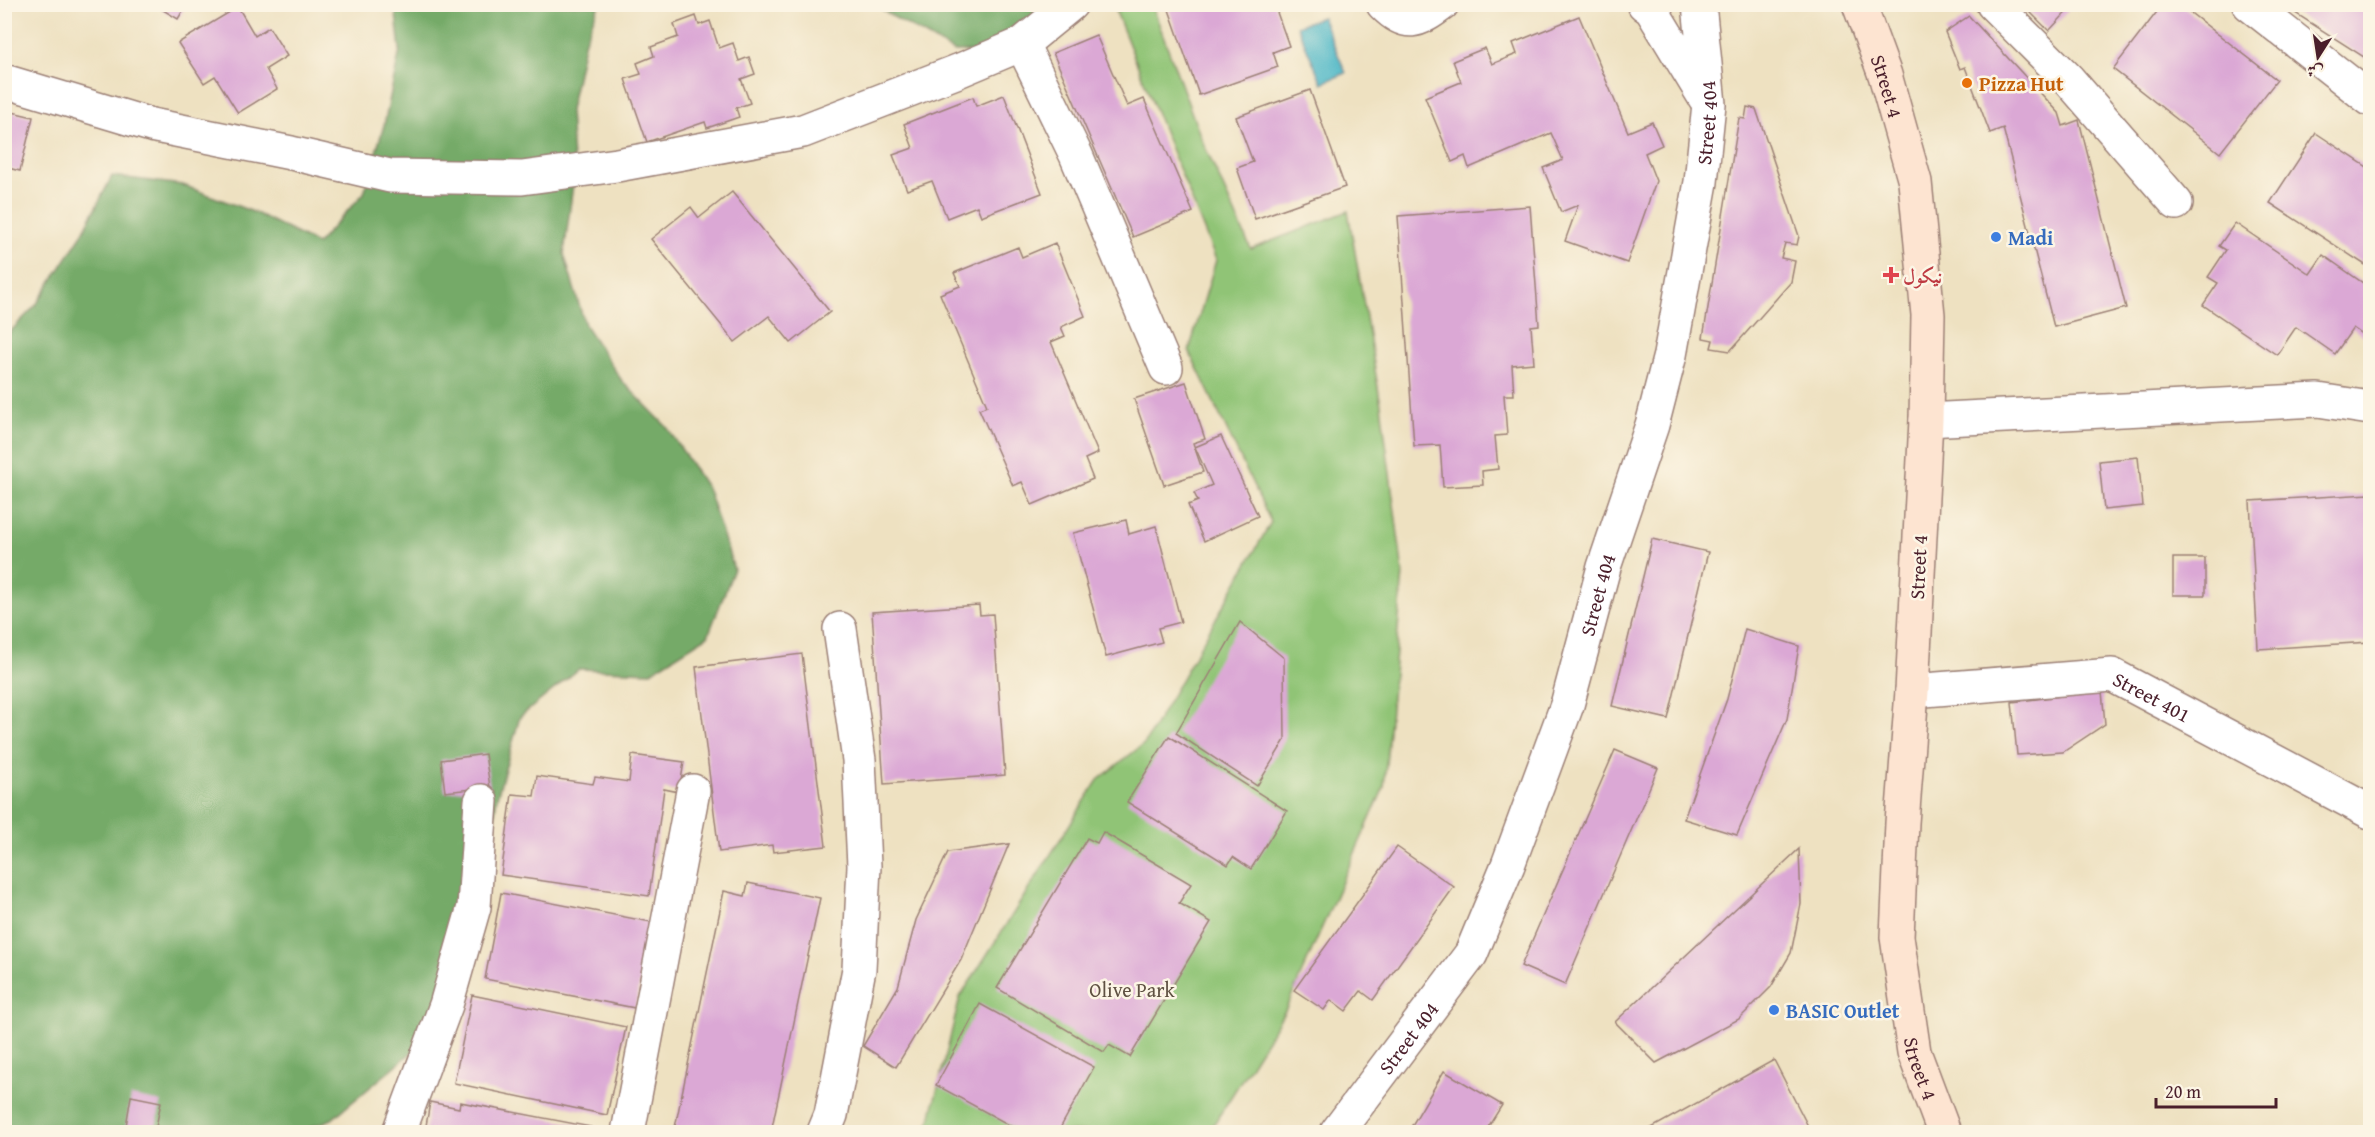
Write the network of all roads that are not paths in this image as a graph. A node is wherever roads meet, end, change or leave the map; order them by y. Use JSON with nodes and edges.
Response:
{"nodes":[{"id":1,"x":1071,"y":4,"type":"edge"},
{"id":2,"x":1383,"y":4,"type":"edge"},
{"id":3,"x":1442,"y":4,"type":"edge"},
{"id":4,"x":1644,"y":4,"type":"edge"},
{"id":5,"x":1699,"y":4,"type":"edge"},
{"id":6,"x":1859,"y":4,"type":"edge"},
{"id":7,"x":1993,"y":4,"type":"edge"},
{"id":8,"x":2249,"y":4,"type":"edge"},
{"id":9,"x":1022,"y":44,"type":"junction"},
{"id":10,"x":4,"y":81,"type":"edge"},
{"id":11,"x":2370,"y":99,"type":"edge"},
{"id":12,"x":1709,"y":104,"type":"junction"},
{"id":13,"x":2176,"y":203,"type":"dead end"},
{"id":14,"x":1166,"y":368,"type":"dead end"},
{"id":15,"x":2370,"y":408,"type":"edge"},
{"id":16,"x":1926,"y":420,"type":"junction"},
{"id":17,"x":840,"y":629,"type":"dead end"},
{"id":18,"x":1912,"y":691,"type":"junction"},
{"id":19,"x":693,"y":791,"type":"dead end"},
{"id":20,"x":482,"y":801,"type":"dead end"},
{"id":21,"x":2370,"y":812,"type":"edge"},
{"id":22,"x":399,"y":1132,"type":"edge"},
{"id":23,"x":628,"y":1132,"type":"edge"},
{"id":24,"x":824,"y":1132,"type":"edge"},
{"id":25,"x":1337,"y":1132,"type":"edge"},
{"id":26,"x":1944,"y":1132,"type":"edge"}],
"edges":[{"from":1,"to":9,"type":"street"},
{"from":2,"to":3,"type":"street"},
{"from":4,"to":12,"type":"street"},
{"from":5,"to":12,"type":"street","name":"Street 404"},
{"from":6,"to":16,"type":"main road","name":"Street 4"},
{"from":7,"to":13,"type":"street"},
{"from":8,"to":11,"type":"street"},
{"from":9,"to":10,"type":"street"},
{"from":9,"to":14,"type":"street"},
{"from":12,"to":25,"type":"street","name":"Street 404"},
{"from":15,"to":16,"type":"street"},
{"from":16,"to":18,"type":"main road","name":"Street 4"},
{"from":17,"to":24,"type":"street"},
{"from":18,"to":21,"type":"street","name":"Street 401"},
{"from":18,"to":26,"type":"main road","name":"Street 4"},
{"from":19,"to":23,"type":"street"},
{"from":20,"to":22,"type":"street"}]}
